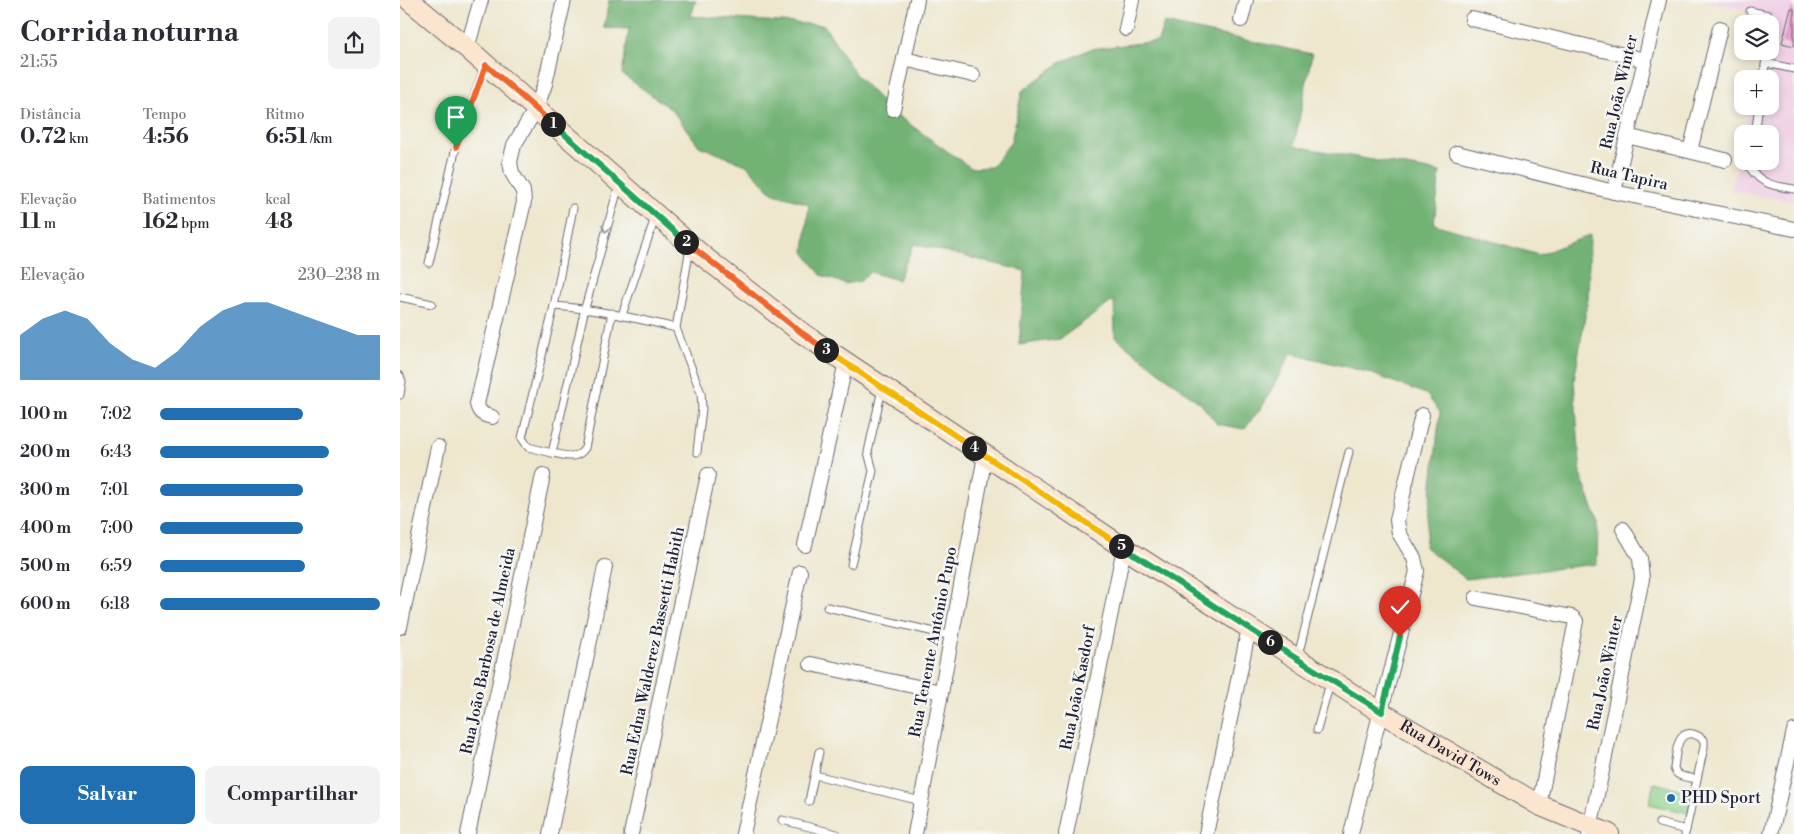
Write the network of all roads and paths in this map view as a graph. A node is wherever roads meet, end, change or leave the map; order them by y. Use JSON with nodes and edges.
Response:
{"nodes":[{"id":1,"x":409,"y":0,"type":"edge"},
{"id":2,"x":481,"y":0,"type":"edge"},
{"id":3,"x":564,"y":0,"type":"edge"},
{"id":4,"x":917,"y":0,"type":"edge"},
{"id":5,"x":1132,"y":0,"type":"edge"},
{"id":6,"x":1246,"y":0,"type":"edge"},
{"id":7,"x":1659,"y":0,"type":"edge"},
{"id":8,"x":1750,"y":11,"type":"dead end"},
{"id":9,"x":1768,"y":15,"type":"edge"},
{"id":10,"x":1241,"y":20,"type":"dead end"},
{"id":11,"x":1472,"y":20,"type":"dead end"},
{"id":12,"x":1720,"y":28,"type":"dead end"},
{"id":13,"x":1126,"y":29,"type":"dead end"},
{"id":14,"x":467,"y":48,"type":"junction"},
{"id":15,"x":904,"y":59,"type":"junction"},
{"id":16,"x":1645,"y":60,"type":"junction"},
{"id":17,"x":1766,"y":62,"type":"joint"},
{"id":18,"x":486,"y":65,"type":"junction"},
{"id":19,"x":1794,"y":69,"type":"edge"},
{"id":20,"x":1765,"y":70,"type":"edge"},
{"id":21,"x":973,"y":74,"type":"dead end"},
{"id":22,"x":536,"y":109,"type":"junction"},
{"id":23,"x":893,"y":110,"type":"dead end"},
{"id":24,"x":1627,"y":136,"type":"junction"},
{"id":25,"x":1690,"y":152,"type":"junction"},
{"id":26,"x":1457,"y":153,"type":"dead end"},
{"id":27,"x":1725,"y":160,"type":"dead end"},
{"id":28,"x":1751,"y":170,"type":"edge"},
{"id":29,"x":620,"y":183,"type":"junction"},
{"id":30,"x":1794,"y":190,"type":"edge"},
{"id":31,"x":1614,"y":192,"type":"junction"},
{"id":32,"x":573,"y":208,"type":"dead end"},
{"id":33,"x":656,"y":215,"type":"junction"},
{"id":34,"x":1794,"y":229,"type":"edge"},
{"id":35,"x":691,"y":246,"type":"junction"},
{"id":36,"x":429,"y":263,"type":"dead end"},
{"id":37,"x":400,"y":297,"type":"edge"},
{"id":38,"x":432,"y":304,"type":"dead end"},
{"id":39,"x":554,"y":306,"type":"junction"},
{"id":40,"x":585,"y":308,"type":"junction"},
{"id":41,"x":612,"y":313,"type":"junction"},
{"id":42,"x":622,"y":315,"type":"junction"},
{"id":43,"x":676,"y":328,"type":"junction"},
{"id":44,"x":846,"y":362,"type":"junction"},
{"id":45,"x":400,"y":376,"type":"edge"},
{"id":46,"x":882,"y":387,"type":"junction"},
{"id":47,"x":400,"y":395,"type":"edge"},
{"id":48,"x":1422,"y":415,"type":"dead end"},
{"id":49,"x":492,"y":417,"type":"dead end"},
{"id":50,"x":438,"y":447,"type":"dead end"},
{"id":51,"x":697,"y":452,"type":"dead end"},
{"id":52,"x":1348,"y":452,"type":"dead end"},
{"id":53,"x":552,"y":453,"type":"junction"},
{"id":54,"x":985,"y":456,"type":"junction"},
{"id":55,"x":543,"y":475,"type":"dead end"},
{"id":56,"x":708,"y":475,"type":"dead end"},
{"id":57,"x":1622,"y":529,"type":"dead end"},
{"id":58,"x":805,"y":545,"type":"dead end"},
{"id":59,"x":1124,"y":548,"type":"junction"},
{"id":60,"x":851,"y":564,"type":"dead end"},
{"id":61,"x":605,"y":567,"type":"dead end"},
{"id":62,"x":800,"y":572,"type":"dead end"},
{"id":63,"x":1476,"y":598,"type":"dead end"},
{"id":64,"x":826,"y":607,"type":"dead end"},
{"id":65,"x":400,"y":627,"type":"edge"},
{"id":66,"x":1249,"y":628,"type":"junction"},
{"id":67,"x":952,"y":636,"type":"junction"},
{"id":68,"x":1297,"y":658,"type":"junction"},
{"id":69,"x":811,"y":664,"type":"dead end"},
{"id":70,"x":1330,"y":680,"type":"junction"},
{"id":71,"x":941,"y":692,"type":"junction"},
{"id":72,"x":1382,"y":712,"type":"junction"},
{"id":73,"x":1317,"y":730,"type":"dead end"},
{"id":74,"x":1794,"y":731,"type":"edge"},
{"id":75,"x":819,"y":752,"type":"dead end"},
{"id":76,"x":814,"y":775,"type":"junction"},
{"id":77,"x":1697,"y":779,"type":"junction"},
{"id":78,"x":809,"y":801,"type":"dead end"},
{"id":79,"x":921,"y":801,"type":"junction"},
{"id":80,"x":1539,"y":806,"type":"junction"},
{"id":81,"x":782,"y":820,"type":"dead end"},
{"id":82,"x":1658,"y":823,"type":"dead end"},
{"id":83,"x":1596,"y":832,"type":"edge"},
{"id":84,"x":1686,"y":832,"type":"edge"},
{"id":85,"x":468,"y":834,"type":"edge"},
{"id":86,"x":550,"y":834,"type":"edge"},
{"id":87,"x":631,"y":834,"type":"edge"},
{"id":88,"x":743,"y":834,"type":"edge"},
{"id":89,"x":837,"y":834,"type":"edge"},
{"id":90,"x":915,"y":834,"type":"edge"},
{"id":91,"x":1066,"y":834,"type":"edge"},
{"id":92,"x":1206,"y":834,"type":"edge"},
{"id":93,"x":1351,"y":834,"type":"edge"},
{"id":94,"x":1771,"y":834,"type":"edge"}],
"edges":[{"from":1,"to":14,"type":"street","name":"Rua David Tows"},
{"from":2,"to":14,"type":"street"},
{"from":3,"to":22,"type":"street"},
{"from":4,"to":15,"type":"street"},
{"from":5,"to":13,"type":"street"},
{"from":6,"to":10,"type":"street"},
{"from":7,"to":16,"type":"street","name":"Rua João Winter"},
{"from":8,"to":9,"type":"lane"},
{"from":11,"to":16,"type":"street"},
{"from":12,"to":25,"type":"street"},
{"from":14,"to":18,"type":"street","name":"Rua David Tows"},
{"from":15,"to":21,"type":"street"},
{"from":15,"to":23,"type":"street"},
{"from":16,"to":24,"type":"street","name":"Rua João Winter"},
{"from":17,"to":19,"type":"lane"},
{"from":17,"to":20,"type":"lane"},
{"from":18,"to":22,"type":"street","name":"Rua David Tows"},
{"from":18,"to":36,"type":"lane"},
{"from":22,"to":29,"type":"street","name":"Rua David Tows"},
{"from":22,"to":49,"type":"street"},
{"from":24,"to":25,"type":"street"},
{"from":24,"to":31,"type":"street","name":"Rua João Winter"},
{"from":25,"to":27,"type":"street"},
{"from":26,"to":31,"type":"street","name":"Rua Tapira"},
{"from":28,"to":30,"type":"lane"},
{"from":29,"to":33,"type":"street","name":"Rua David Tows"},
{"from":29,"to":40,"type":"lane","one_way":true},
{"from":31,"to":34,"type":"street","name":"Rua Tapira"},
{"from":32,"to":39,"type":"lane"},
{"from":33,"to":35,"type":"street","name":"Rua David Tows"},
{"from":33,"to":42,"type":"lane"},
{"from":35,"to":43,"type":"lane"},
{"from":35,"to":44,"type":"street","name":"Rua David Tows"},
{"from":37,"to":38,"type":"lane"},
{"from":39,"to":40,"type":"lane"},
{"from":39,"to":53,"type":"lane"},
{"from":40,"to":41,"type":"lane"},
{"from":40,"to":53,"type":"lane"},
{"from":41,"to":42,"type":"lane"},
{"from":41,"to":53,"type":"lane"},
{"from":42,"to":43,"type":"lane"},
{"from":43,"to":51,"type":"lane"},
{"from":44,"to":46,"type":"street","name":"Rua David Tows"},
{"from":44,"to":58,"type":"street"},
{"from":45,"to":47,"type":"lane"},
{"from":46,"to":54,"type":"street","name":"Rua David Tows"},
{"from":46,"to":60,"type":"lane"},
{"from":48,"to":72,"type":"street"},
{"from":50,"to":65,"type":"street"},
{"from":52,"to":68,"type":"lane"},
{"from":54,"to":59,"type":"street","name":"Rua David Tows"},
{"from":54,"to":67,"type":"street","name":"Rua Tenente Antônio Pupo"},
{"from":55,"to":85,"type":"street","name":"Rua João Barbosa de Almeida"},
{"from":56,"to":87,"type":"street","name":"Rua Edna Walderez Bassetti Habith"},
{"from":57,"to":83,"type":"street","name":"Rua João Winter"},
{"from":59,"to":66,"type":"street","name":"Rua David Tows"},
{"from":59,"to":91,"type":"street","name":"Rua João Kasdorf"},
{"from":61,"to":86,"type":"street"},
{"from":62,"to":88,"type":"street"},
{"from":63,"to":80,"type":"street"},
{"from":64,"to":67,"type":"lane"},
{"from":66,"to":68,"type":"street","name":"Rua David Tows"},
{"from":66,"to":92,"type":"street"},
{"from":67,"to":71,"type":"street","name":"Rua Tenente Antônio Pupo"},
{"from":68,"to":70,"type":"street","name":"Rua David Tows"},
{"from":69,"to":71,"type":"street"},
{"from":70,"to":72,"type":"street","name":"Rua David Tows"},
{"from":70,"to":73,"type":"lane"},
{"from":71,"to":79,"type":"street","name":"Rua Tenente Antônio Pupo"},
{"from":72,"to":80,"type":"street","name":"Rua David Tows"},
{"from":72,"to":93,"type":"street"},
{"from":74,"to":94,"type":"street"},
{"from":75,"to":76,"type":"lane"},
{"from":76,"to":78,"type":"lane"},
{"from":76,"to":79,"type":"lane"},
{"from":77,"to":77,"type":"lane"},
{"from":77,"to":84,"type":"lane"},
{"from":79,"to":90,"type":"street","name":"Rua Tenente Antônio Pupo"},
{"from":80,"to":83,"type":"street","name":"Rua David Tows"},
{"from":81,"to":89,"type":"lane"},
{"from":82,"to":84,"type":"lane"}]}
